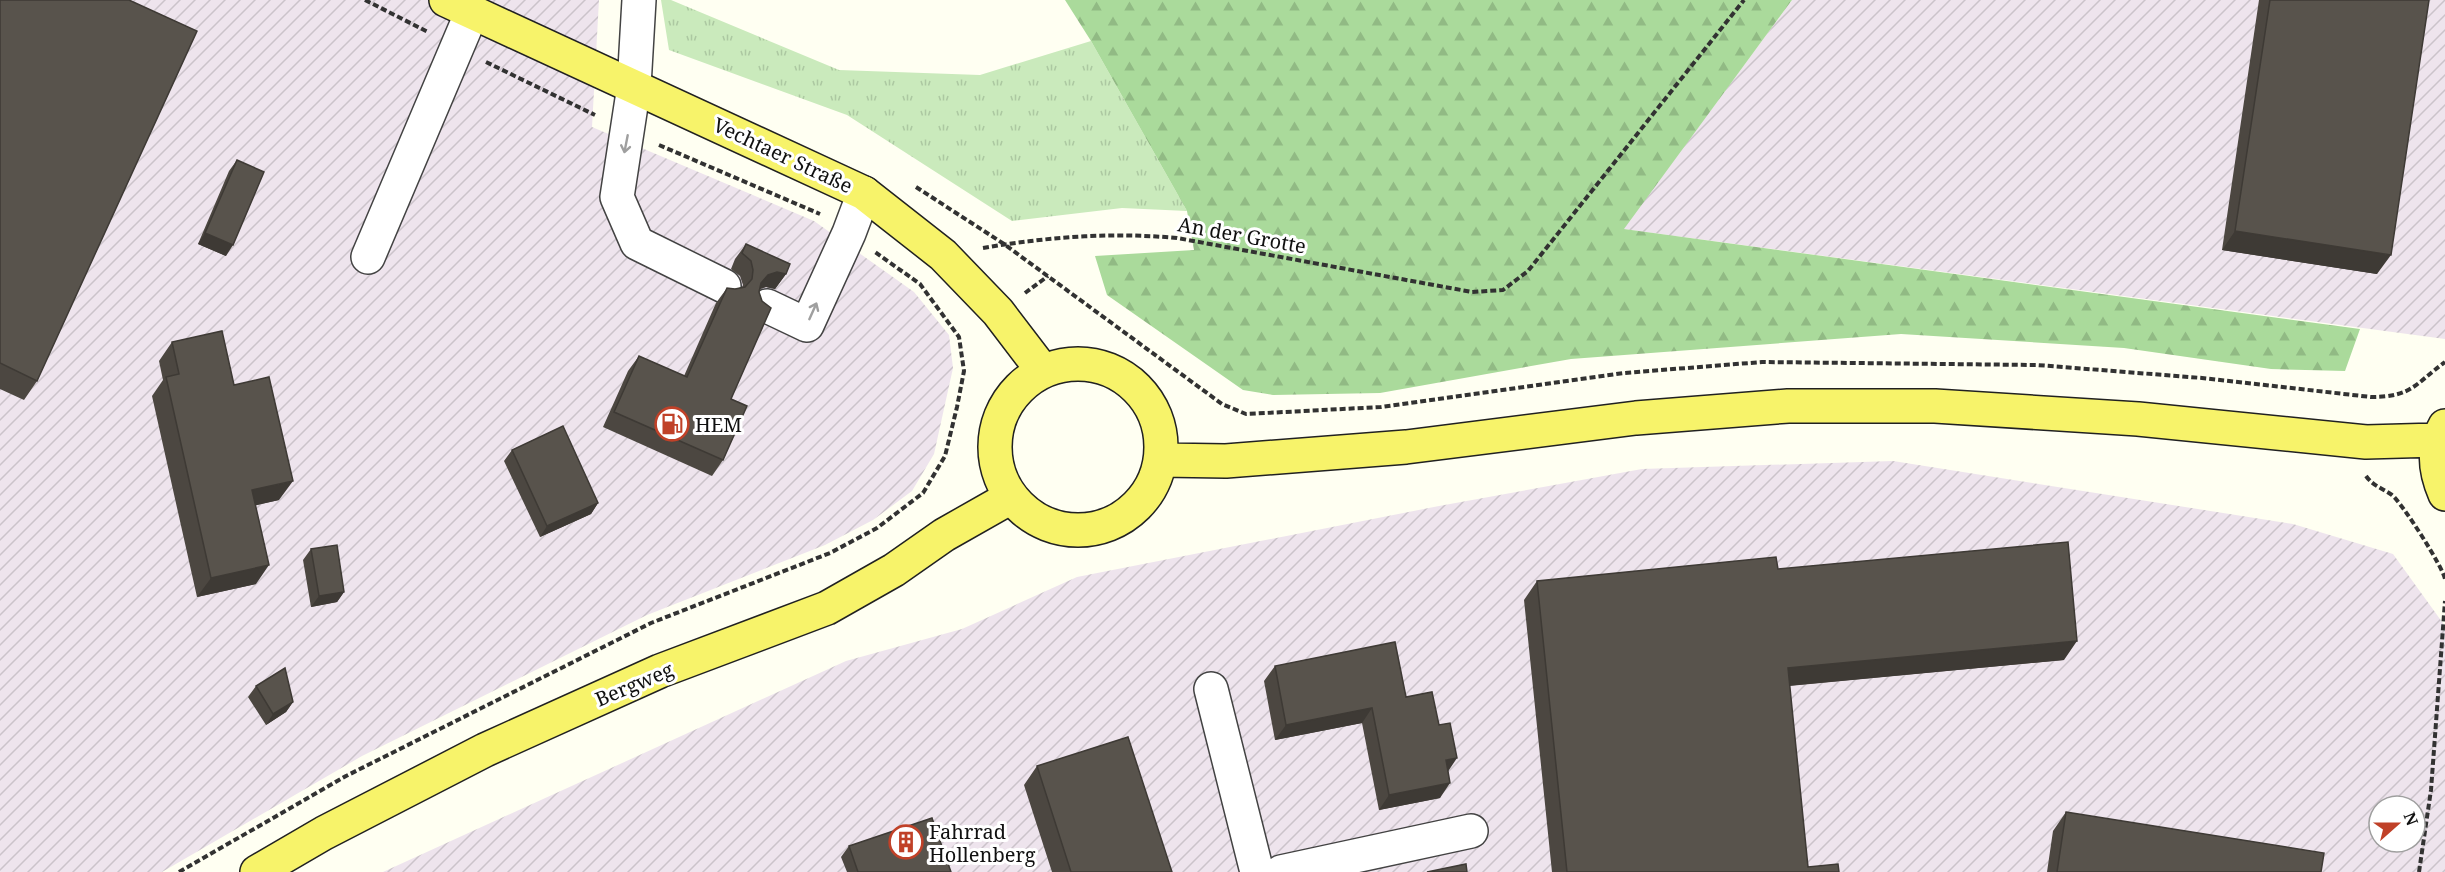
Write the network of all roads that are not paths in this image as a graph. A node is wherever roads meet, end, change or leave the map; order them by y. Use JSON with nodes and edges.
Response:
{"nodes":[{"id":1,"x":639,"y":0,"type":"edge"},
{"id":2,"x":459,"y":6,"type":"edge"},
{"id":3,"x":634,"y":86,"type":"junction"},
{"id":4,"x":864,"y":193,"type":"junction"},
{"id":5,"x":368,"y":257,"type":"dead end"},
{"id":6,"x":724,"y":286,"type":"dead end"},
{"id":7,"x":767,"y":306,"type":"edge"},
{"id":8,"x":1043,"y":371,"type":"junction"},
{"id":9,"x":2441,"y":433,"type":"edge"},
{"id":10,"x":1161,"y":460,"type":"junction"},
{"id":11,"x":2445,"y":494,"type":"edge"},
{"id":12,"x":1011,"y":497,"type":"junction"},
{"id":13,"x":1211,"y":689,"type":"dead end"},
{"id":14,"x":1471,"y":831,"type":"dead end"},
{"id":15,"x":257,"y":872,"type":"edge"},
{"id":16,"x":1257,"y":872,"type":"edge"},
{"id":17,"x":1281,"y":872,"type":"edge"}],
"edges":[{"from":1,"to":3,"type":"street"},
{"from":2,"to":3,"type":"main road","name":"Vechtaer Straße"},
{"from":2,"to":5,"type":"street","name":"Vechtaer Straße"},
{"from":3,"to":4,"type":"main road","name":"Vechtaer Straße"},
{"from":3,"to":6,"type":"street","one_way":true},
{"from":7,"to":4,"type":"street","one_way":true},
{"from":4,"to":8,"type":"main road","name":"Vechtaer Straße"},
{"from":8,"to":10,"type":"main road"},
{"from":8,"to":12,"type":"main road"},
{"from":9,"to":10,"type":"main road"},
{"from":9,"to":11,"type":"main road"},
{"from":10,"to":12,"type":"main road"},
{"from":12,"to":15,"type":"main road","name":"Bergweg"},
{"from":13,"to":16,"type":"street"},
{"from":14,"to":17,"type":"street"}]}
